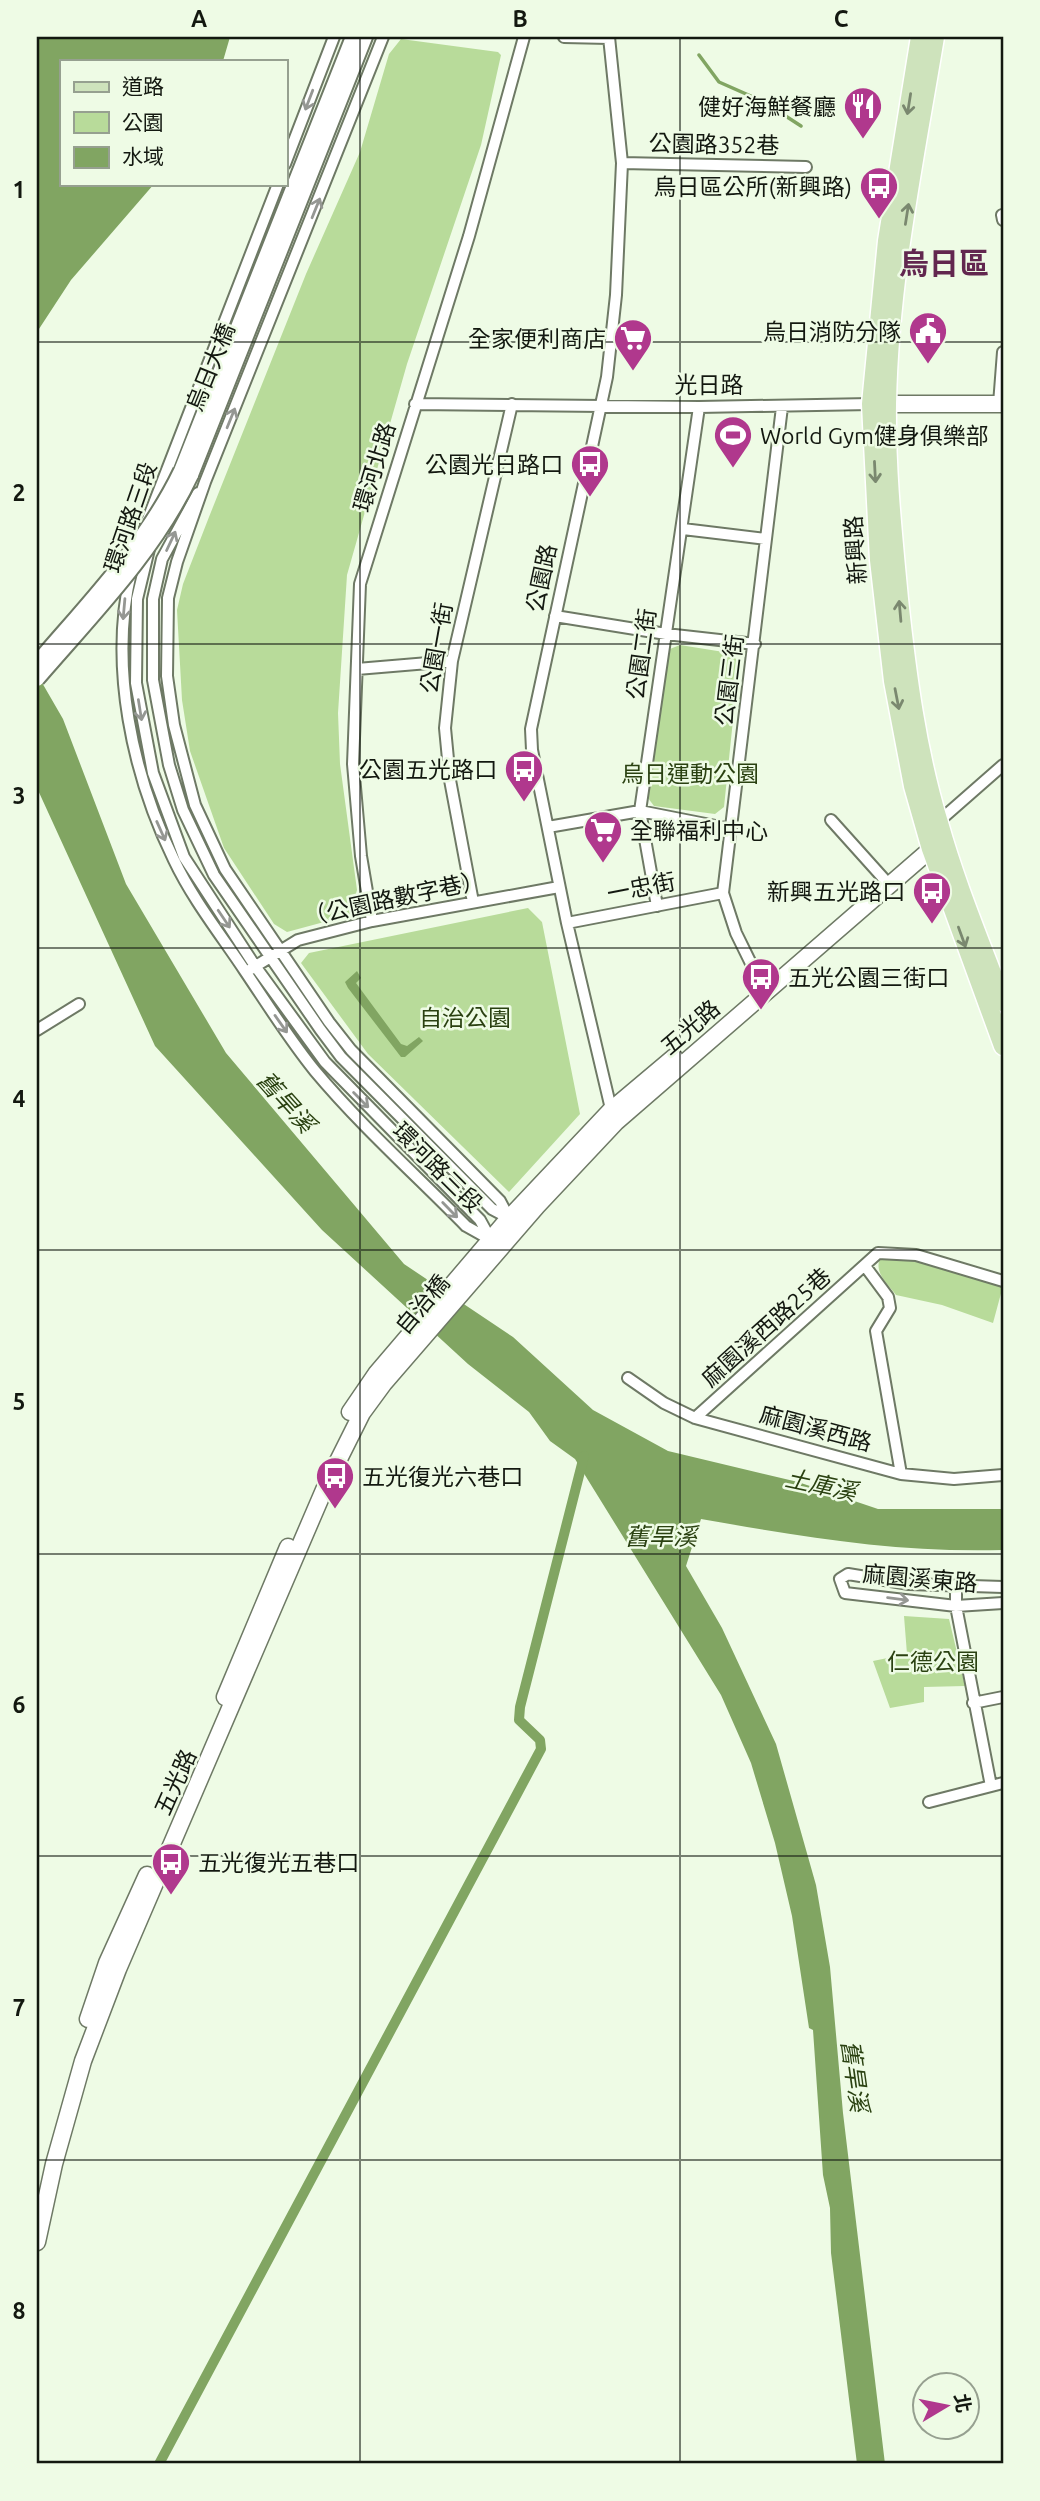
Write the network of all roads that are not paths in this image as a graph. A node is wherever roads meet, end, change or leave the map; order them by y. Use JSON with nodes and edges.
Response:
{"nodes":[{"id":1,"x":334,"y":37,"type":"edge"},
{"id":2,"x":353,"y":37,"type":"edge"},
{"id":3,"x":365,"y":37,"type":"edge"},
{"id":4,"x":383,"y":37,"type":"edge"},
{"id":5,"x":524,"y":37,"type":"edge"},
{"id":6,"x":564,"y":37,"type":"edge"},
{"id":7,"x":609,"y":37,"type":"edge"},
{"id":8,"x":920,"y":37,"type":"edge"},
{"id":9,"x":935,"y":37,"type":"edge"},
{"id":10,"x":287,"y":159,"type":"edge"},
{"id":11,"x":622,"y":163,"type":"junction"},
{"id":12,"x":806,"y":167,"type":"dead end"},
{"id":13,"x":277,"y":186,"type":"edge"},
{"id":14,"x":1003,"y":352,"type":"edge"},
{"id":15,"x":415,"y":404,"type":"junction"},
{"id":16,"x":512,"y":404,"type":"junction"},
{"id":17,"x":879,"y":404,"type":"junction"},
{"id":18,"x":1001,"y":404,"type":"edge"},
{"id":19,"x":600,"y":406,"type":"junction"},
{"id":20,"x":699,"y":407,"type":"junction"},
{"id":21,"x":782,"y":407,"type":"junction"},
{"id":22,"x":205,"y":482,"type":"junction"},
{"id":23,"x":683,"y":529,"type":"junction"},
{"id":24,"x":766,"y":539,"type":"junction"},
{"id":25,"x":555,"y":615,"type":"junction"},
{"id":26,"x":666,"y":634,"type":"junction"},
{"id":27,"x":755,"y":644,"type":"junction"},
{"id":28,"x":452,"y":660,"type":"junction"},
{"id":29,"x":37,"y":663,"type":"edge"},
{"id":30,"x":357,"y":668,"type":"junction"},
{"id":31,"x":37,"y":680,"type":"edge"},
{"id":32,"x":1003,"y":765,"type":"edge"},
{"id":33,"x":640,"y":811,"type":"junction"},
{"id":34,"x":831,"y":820,"type":"dead end"},
{"id":35,"x":938,"y":822,"type":"junction"},
{"id":36,"x":548,"y":827,"type":"junction"},
{"id":37,"x":731,"y":829,"type":"junction"},
{"id":38,"x":929,"y":843,"type":"junction"},
{"id":39,"x":884,"y":878,"type":"junction"},
{"id":40,"x":559,"y":887,"type":"junction"},
{"id":41,"x":723,"y":893,"type":"junction"},
{"id":42,"x":473,"y":902,"type":"junction"},
{"id":43,"x":657,"y":906,"type":"junction"},
{"id":44,"x":372,"y":922,"type":"junction"},
{"id":45,"x":566,"y":923,"type":"junction"},
{"id":46,"x":280,"y":948,"type":"junction"},
{"id":47,"x":269,"y":957,"type":"junction"},
{"id":48,"x":251,"y":969,"type":"junction"},
{"id":49,"x":762,"y":987,"type":"junction"},
{"id":50,"x":1003,"y":1002,"type":"edge"},
{"id":51,"x":79,"y":1004,"type":"dead end"},
{"id":52,"x":37,"y":1031,"type":"edge"},
{"id":53,"x":1003,"y":1046,"type":"edge"},
{"id":54,"x":614,"y":1116,"type":"junction"},
{"id":55,"x":513,"y":1222,"type":"junction"},
{"id":56,"x":495,"y":1243,"type":"junction"},
{"id":57,"x":865,"y":1266,"type":"junction"},
{"id":58,"x":471,"y":1272,"type":"joint"},
{"id":59,"x":1003,"y":1281,"type":"edge"},
{"id":60,"x":399,"y":1357,"type":"junction"},
{"id":61,"x":628,"y":1378,"type":"dead end"},
{"id":62,"x":695,"y":1418,"type":"junction"},
{"id":63,"x":901,"y":1474,"type":"junction"},
{"id":64,"x":1003,"y":1475,"type":"edge"},
{"id":65,"x":1003,"y":1587,"type":"edge"},
{"id":66,"x":956,"y":1588,"type":"junction"},
{"id":67,"x":1003,"y":1603,"type":"edge"},
{"id":68,"x":956,"y":1606,"type":"junction"},
{"id":69,"x":1003,"y":1697,"type":"edge"},
{"id":70,"x":973,"y":1703,"type":"junction"},
{"id":71,"x":1003,"y":1783,"type":"edge"},
{"id":72,"x":991,"y":1786,"type":"junction"},
{"id":73,"x":929,"y":1802,"type":"dead end"},
{"id":74,"x":37,"y":2192,"type":"edge"},
{"id":75,"x":37,"y":2242,"type":"edge"}],
"edges":[{"from":1,"to":10,"type":"street","one_way":true},
{"from":2,"to":29,"type":"street","name":"烏日大橋","bridge":true},
{"from":3,"to":31,"type":"street","name":"烏日大橋","bridge":true},
{"from":22,"to":4,"type":"street","name":"環河路三段","one_way":true},
{"from":5,"to":15,"type":"street","name":"環河北路"},
{"from":6,"to":7,"type":"street"},
{"from":7,"to":11,"type":"street","name":"公園路"},
{"from":8,"to":17,"type":"main road","name":"新興路","one_way":true},
{"from":17,"to":9,"type":"main road","name":"新興路","one_way":true},
{"from":11,"to":12,"type":"street","name":"公園路352巷"},
{"from":11,"to":19,"type":"street","name":"公園路"},
{"from":13,"to":48,"type":"street","name":"環河路三段","one_way":true},
{"from":14,"to":18,"type":"street"},
{"from":15,"to":16,"type":"street","name":"光日路"},
{"from":15,"to":30,"type":"street","name":"環河北路"},
{"from":16,"to":19,"type":"street","name":"光日路"},
{"from":16,"to":28,"type":"street","name":"公園一街"},
{"from":17,"to":18,"type":"main road","name":"光日路"},
{"from":17,"to":21,"type":"street","name":"光日路"},
{"from":35,"to":17,"type":"main road","name":"新興路","one_way":true},
{"from":17,"to":38,"type":"main road","name":"新興路","one_way":true},
{"from":19,"to":20,"type":"street","name":"光日路"},
{"from":19,"to":25,"type":"street","name":"公園路"},
{"from":20,"to":21,"type":"street","name":"光日路"},
{"from":20,"to":23,"type":"street","name":"公園二街"},
{"from":21,"to":24,"type":"street","name":"公園三街"},
{"from":22,"to":46,"type":"street","name":"環河路三段"},
{"from":47,"to":22,"type":"street","name":"環河路三段","one_way":true},
{"from":23,"to":24,"type":"street"},
{"from":23,"to":26,"type":"street","name":"公園二街"},
{"from":24,"to":27,"type":"street","name":"公園三街"},
{"from":25,"to":26,"type":"street"},
{"from":25,"to":36,"type":"street","name":"公園路"},
{"from":26,"to":27,"type":"street"},
{"from":26,"to":33,"type":"street","name":"公園二街"},
{"from":27,"to":37,"type":"street","name":"公園三街"},
{"from":28,"to":30,"type":"street"},
{"from":28,"to":42,"type":"street","name":"公園一街"},
{"from":30,"to":44,"type":"street","name":"環河北路"},
{"from":32,"to":35,"type":"street"},
{"from":33,"to":36,"type":"street"},
{"from":33,"to":37,"type":"street"},
{"from":33,"to":43,"type":"street","name":"公園二街"},
{"from":34,"to":39,"type":"street"},
{"from":35,"to":38,"type":"main road"},
{"from":35,"to":50,"type":"main road","name":"新興路"},
{"from":36,"to":40,"type":"street","name":"公園路"},
{"from":37,"to":41,"type":"street","name":"公園三街"},
{"from":38,"to":39,"type":"main road","name":"五光路"},
{"from":38,"to":49,"type":"main road","name":"五光路"},
{"from":38,"to":53,"type":"main road","name":"新興路","one_way":true},
{"from":39,"to":49,"type":"main road","name":"五光路"},
{"from":40,"to":42,"type":"street","name":"（公園路數字巷）"},
{"from":40,"to":45,"type":"street","name":"公園路"},
{"from":41,"to":43,"type":"street","name":"一忠街"},
{"from":41,"to":49,"type":"street","name":"公園三街"},
{"from":42,"to":44,"type":"street","name":"（公園路數字巷）"},
{"from":43,"to":45,"type":"street","name":"一忠街"},
{"from":44,"to":46,"type":"street","name":"（公園路數字巷）"},
{"from":45,"to":54,"type":"street","name":"公園路"},
{"from":46,"to":47,"type":"street","name":"（公園路數字巷）"},
{"from":46,"to":55,"type":"street","name":"環河路三段"},
{"from":47,"to":48,"type":"street","name":"（公園路數字巷）"},
{"from":47,"to":55,"type":"street","name":"環河路三段"},
{"from":48,"to":56,"type":"street","name":"環河路三段","one_way":true},
{"from":49,"to":54,"type":"main road","name":"五光路"},
{"from":51,"to":52,"type":"street"},
{"from":54,"to":55,"type":"main road","name":"五光路"},
{"from":55,"to":56,"type":"main road","name":"五光路"},
{"from":56,"to":58,"type":"main road","name":"五光路"},
{"from":57,"to":59,"type":"street","name":"麻園溪西路25巷"},
{"from":57,"to":62,"type":"street","name":"麻園溪西路25巷"},
{"from":57,"to":63,"type":"street"},
{"from":58,"to":60,"type":"main road","name":"自治橋"},
{"from":60,"to":74,"type":"main road","name":"五光路"},
{"from":60,"to":75,"type":"main road","name":"五光路"},
{"from":61,"to":62,"type":"street","name":"麻園溪西路"},
{"from":62,"to":63,"type":"street","name":"麻園溪西路"},
{"from":63,"to":64,"type":"street","name":"麻園溪西路"},
{"from":65,"to":66,"type":"street","name":"麻園溪東路"},
{"from":66,"to":68,"type":"street"},
{"from":66,"to":68,"type":"street","name":"麻園溪東路","one_way":true},
{"from":67,"to":68,"type":"street","name":"麻園溪東路"},
{"from":68,"to":70,"type":"street"},
{"from":69,"to":70,"type":"street"},
{"from":70,"to":72,"type":"street"},
{"from":71,"to":72,"type":"street"},
{"from":72,"to":73,"type":"street"}]}
